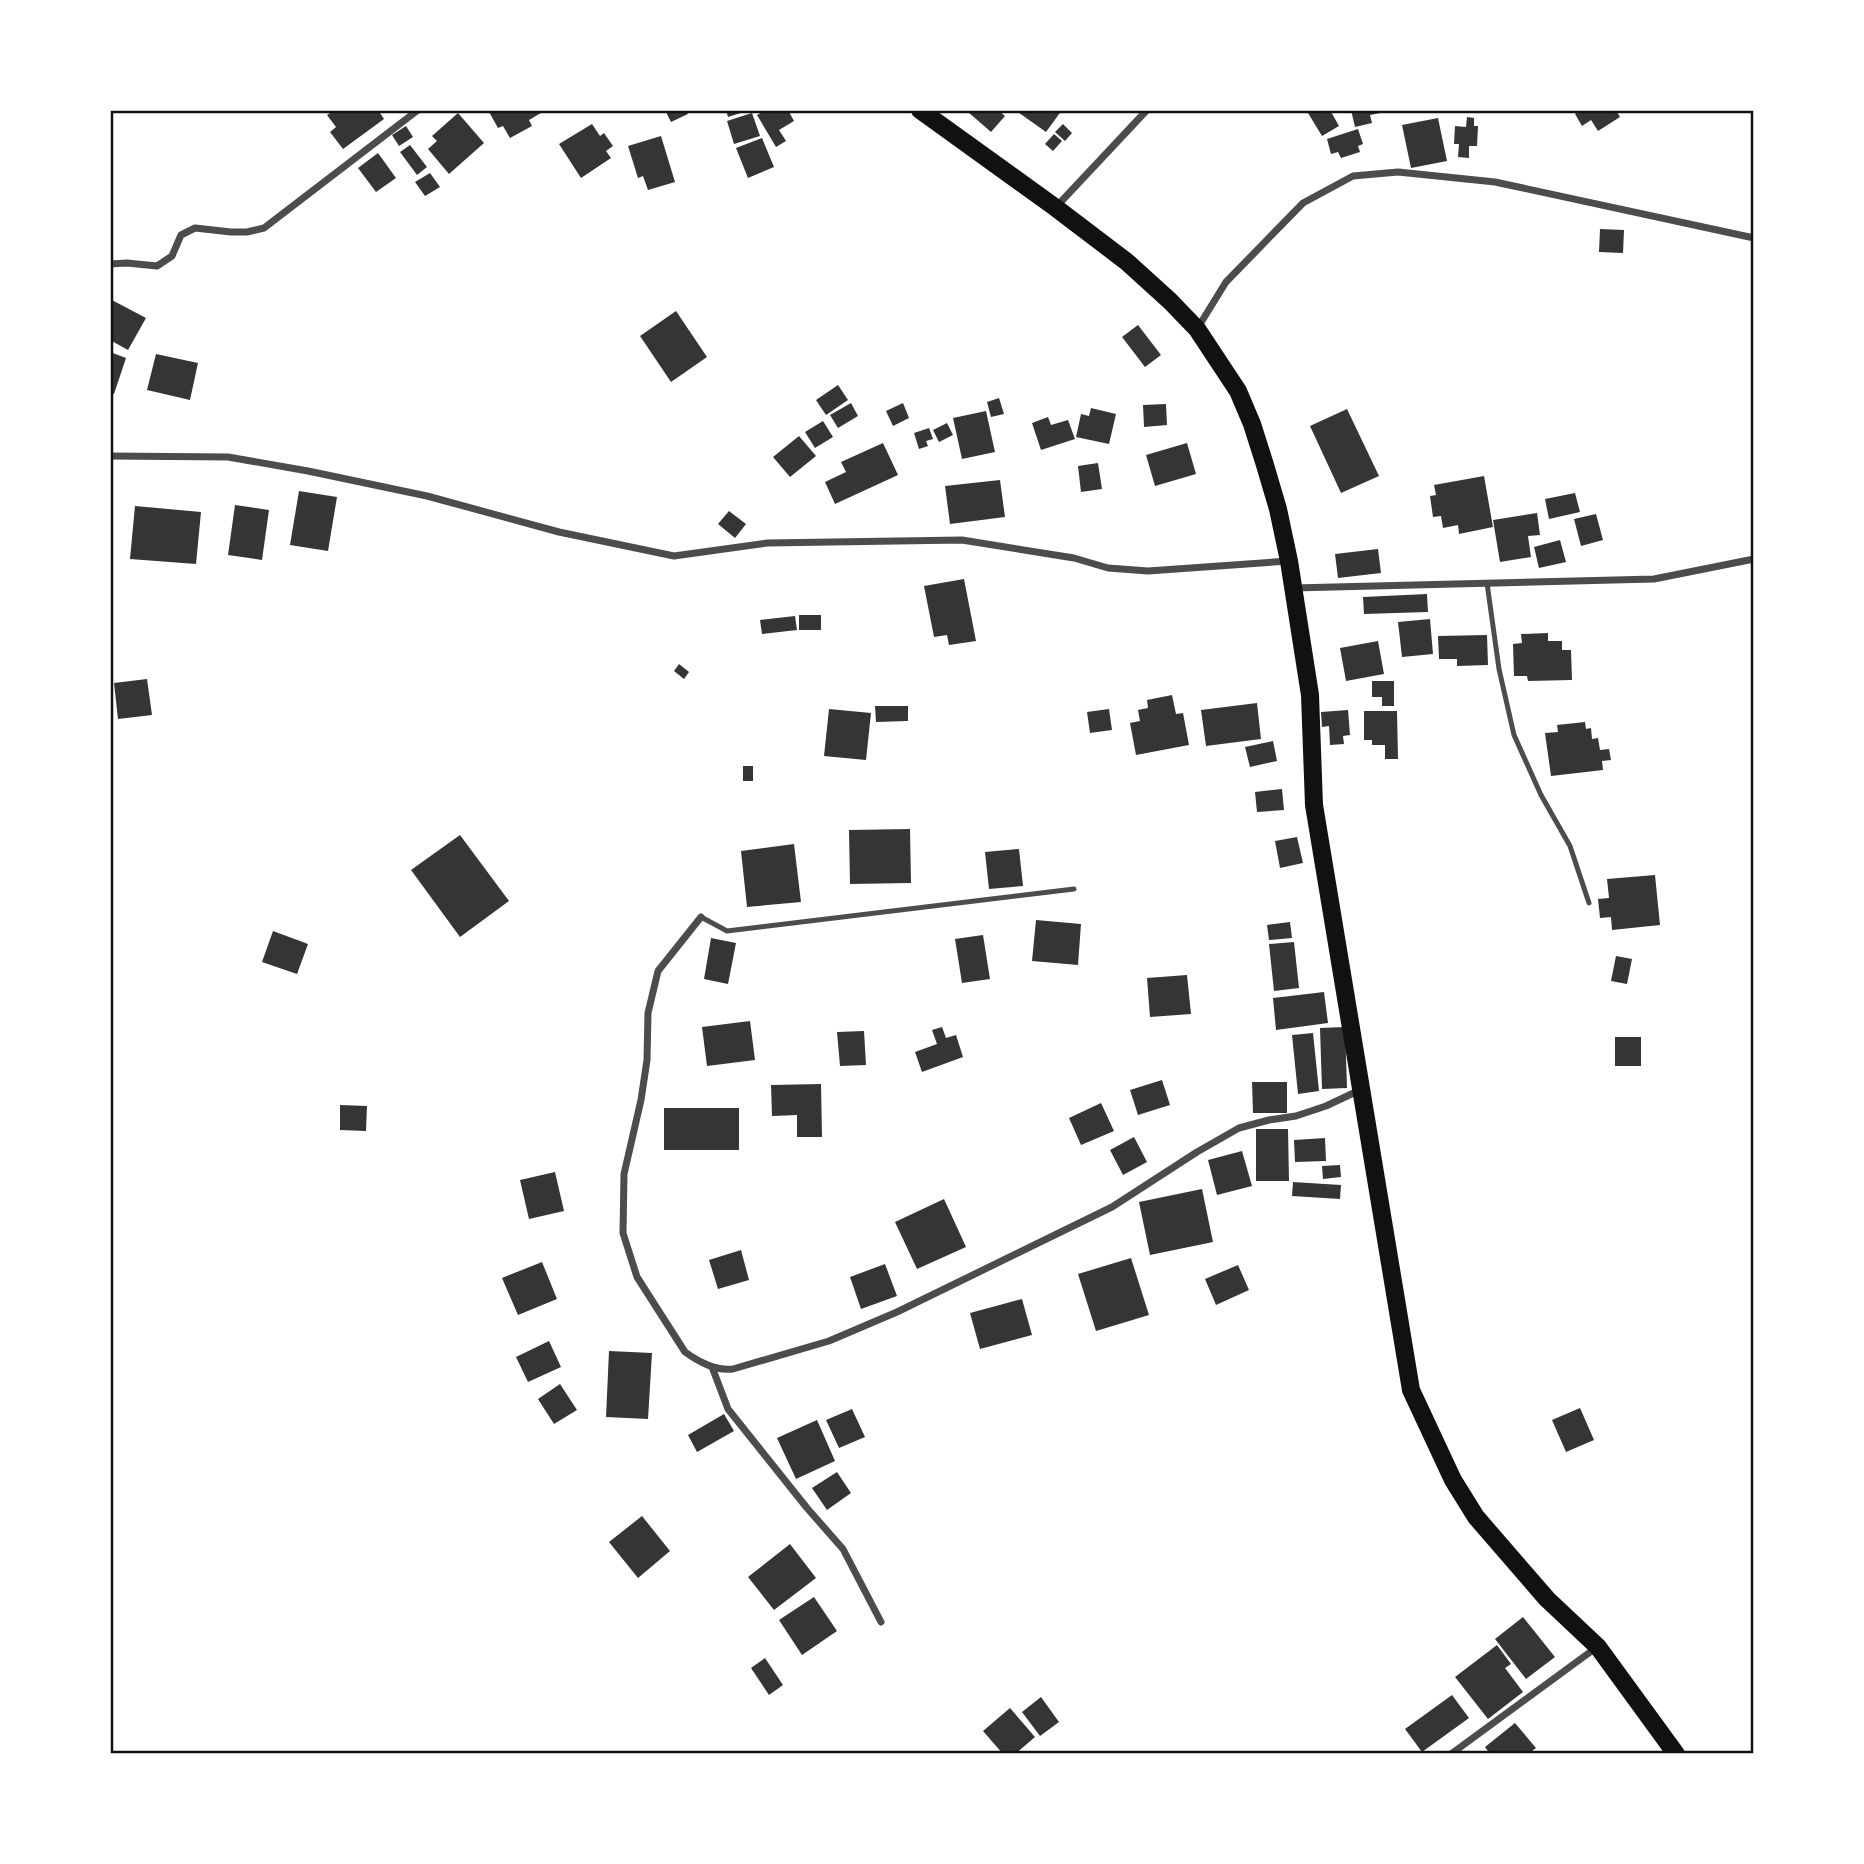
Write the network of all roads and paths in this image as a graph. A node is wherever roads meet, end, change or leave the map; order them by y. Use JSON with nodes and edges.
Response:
{"nodes":[{"id":1,"x":418,"y":110,"type":"edge"},
{"id":2,"x":920,"y":110,"type":"edge"},
{"id":3,"x":1147,"y":110,"type":"edge"},
{"id":4,"x":1056,"y":208,"type":"junction"},
{"id":5,"x":1754,"y":238,"type":"edge"},
{"id":6,"x":110,"y":264,"type":"edge"},
{"id":7,"x":1197,"y":329,"type":"junction"},
{"id":8,"x":110,"y":456,"type":"edge"},
{"id":9,"x":1754,"y":559,"type":"edge"},
{"id":10,"x":1289,"y":561,"type":"junction"},
{"id":11,"x":1487,"y":583,"type":"junction"},
{"id":12,"x":1293,"y":588,"type":"junction"},
{"id":13,"x":1074,"y":889,"type":"dead end"},
{"id":14,"x":1589,"y":902,"type":"dead end"},
{"id":15,"x":701,"y":917,"type":"joint"},
{"id":16,"x":1362,"y":1088,"type":"junction"},
{"id":17,"x":712,"y":1367,"type":"junction"},
{"id":18,"x":881,"y":1622,"type":"dead end"},
{"id":19,"x":1598,"y":1647,"type":"junction"},
{"id":20,"x":1451,"y":1754,"type":"edge"},
{"id":21,"x":1676,"y":1754,"type":"edge"}],
"edges":[{"from":1,"to":6,"type":"street"},
{"from":2,"to":4,"type":"main road"},
{"from":3,"to":4,"type":"street"},
{"from":4,"to":7,"type":"main road"},
{"from":5,"to":7,"type":"street"},
{"from":7,"to":10,"type":"main road"},
{"from":8,"to":10,"type":"street"},
{"from":9,"to":11,"type":"street"},
{"from":10,"to":12,"type":"main road"},
{"from":11,"to":12,"type":"street"},
{"from":11,"to":14,"type":"lane"},
{"from":12,"to":16,"type":"main road"},
{"from":13,"to":15,"type":"lane"},
{"from":15,"to":17,"type":"street"},
{"from":16,"to":17,"type":"street"},
{"from":16,"to":19,"type":"main road"},
{"from":17,"to":18,"type":"street"},
{"from":19,"to":20,"type":"street"},
{"from":19,"to":21,"type":"main road"}]}
